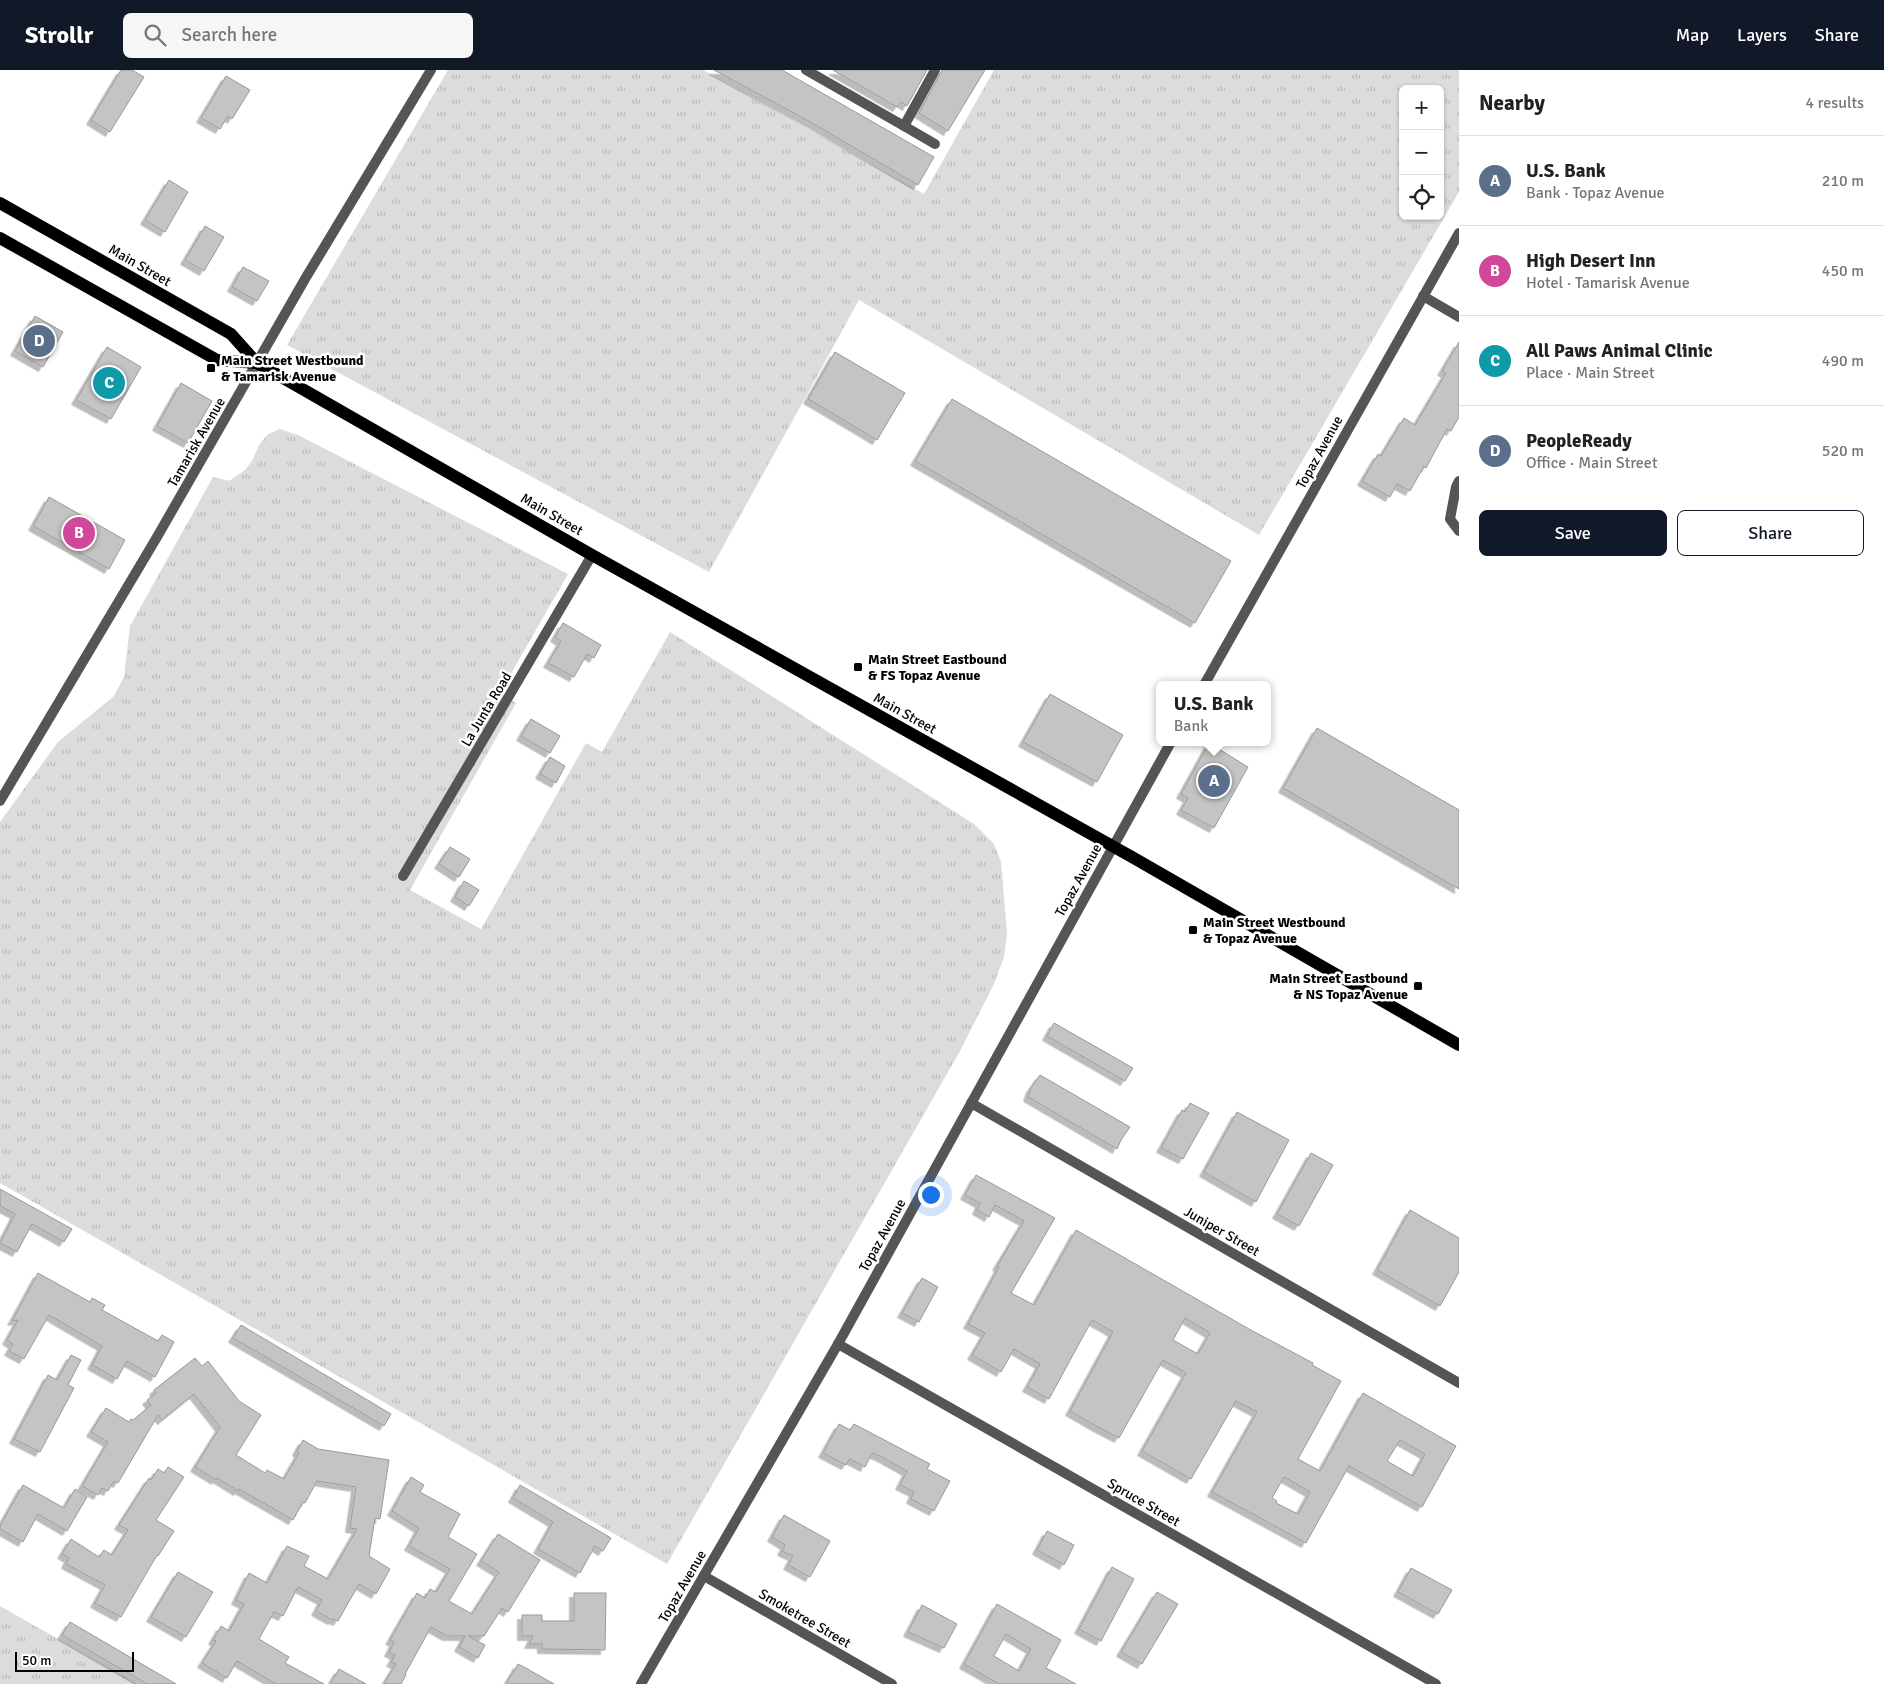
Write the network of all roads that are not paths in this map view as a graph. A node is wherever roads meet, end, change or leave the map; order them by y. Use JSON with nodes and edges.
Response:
{"nodes":[{"id":1,"x":430,"y":70,"type":"edge"},
{"id":2,"x":806,"y":70,"type":"edge"},
{"id":3,"x":935,"y":70,"type":"edge"},
{"id":4,"x":818,"y":73,"type":"edge"},
{"id":5,"x":904,"y":126,"type":"junction"},
{"id":6,"x":935,"y":144,"type":"dead end"},
{"id":7,"x":0,"y":203,"type":"edge"},
{"id":8,"x":1459,"y":233,"type":"edge"},
{"id":9,"x":0,"y":238,"type":"edge"},
{"id":10,"x":1423,"y":296,"type":"junction"},
{"id":11,"x":1459,"y":317,"type":"edge"},
{"id":12,"x":257,"y":363,"type":"junction"},
{"id":13,"x":1459,"y":481,"type":"edge"},
{"id":14,"x":1459,"y":532,"type":"edge"},
{"id":15,"x":592,"y":555,"type":"junction"},
{"id":16,"x":1206,"y":681,"type":"edge"},
{"id":17,"x":1169,"y":746,"type":"edge"},
{"id":18,"x":0,"y":801,"type":"edge"},
{"id":19,"x":1112,"y":846,"type":"junction"},
{"id":20,"x":403,"y":876,"type":"dead end"},
{"id":21,"x":1459,"y":1045,"type":"edge"},
{"id":22,"x":971,"y":1103,"type":"junction"},
{"id":23,"x":838,"y":1344,"type":"junction"},
{"id":24,"x":1459,"y":1383,"type":"edge"},
{"id":25,"x":704,"y":1576,"type":"junction"},
{"id":26,"x":641,"y":1684,"type":"edge"},
{"id":27,"x":892,"y":1684,"type":"edge"},
{"id":28,"x":1436,"y":1684,"type":"edge"}],
"edges":[{"from":1,"to":12,"type":"street","name":"Tamarisk Avenue"},
{"from":2,"to":4,"type":"street"},
{"from":3,"to":5,"type":"street"},
{"from":4,"to":5,"type":"street"},
{"from":5,"to":6,"type":"street"},
{"from":7,"to":12,"type":"main road","name":"Main Street"},
{"from":8,"to":10,"type":"street","name":"Topaz Avenue"},
{"from":9,"to":12,"type":"main road","name":"Main Street"},
{"from":10,"to":11,"type":"street"},
{"from":10,"to":16,"type":"street","name":"Topaz Avenue"},
{"from":12,"to":15,"type":"main road","name":"Main Street"},
{"from":12,"to":18,"type":"street","name":"Tamarisk Avenue"},
{"from":13,"to":14,"type":"street"},
{"from":15,"to":19,"type":"main road","name":"Main Street"},
{"from":15,"to":20,"type":"street","name":"La Junta Road"},
{"from":17,"to":19,"type":"street","name":"Topaz Avenue"},
{"from":19,"to":21,"type":"main road","name":"Main Street"},
{"from":19,"to":22,"type":"street","name":"Topaz Avenue"},
{"from":22,"to":23,"type":"street","name":"Topaz Avenue"},
{"from":22,"to":24,"type":"street","name":"Juniper Street"},
{"from":23,"to":25,"type":"street","name":"Topaz Avenue"},
{"from":23,"to":28,"type":"street","name":"Spruce Street"},
{"from":25,"to":26,"type":"street","name":"Topaz Avenue"},
{"from":25,"to":27,"type":"street","name":"Smoketree Street"}]}
